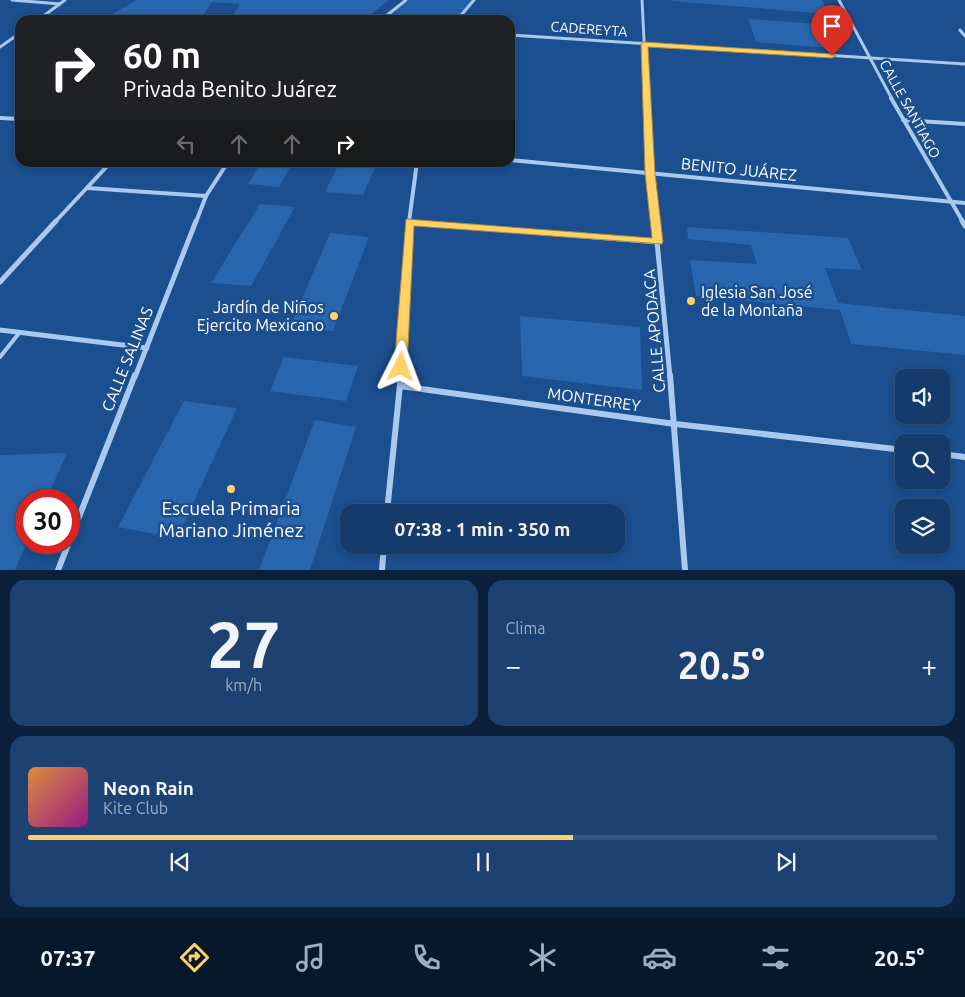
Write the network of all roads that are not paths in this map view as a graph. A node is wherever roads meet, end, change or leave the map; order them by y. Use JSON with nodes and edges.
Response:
{"nodes":[{"id":1,"x":12,"y":0,"type":"edge"},
{"id":2,"x":65,"y":0,"type":"edge"},
{"id":3,"x":406,"y":0,"type":"edge"},
{"id":4,"x":474,"y":0,"type":"edge"},
{"id":5,"x":642,"y":0,"type":"edge"},
{"id":6,"x":839,"y":0,"type":"edge"},
{"id":7,"x":60,"y":4,"type":"junction"},
{"id":8,"x":45,"y":15,"type":"edge"},
{"id":9,"x":387,"y":15,"type":"edge"},
{"id":10,"x":461,"y":15,"type":"edge"},
{"id":11,"x":960,"y":30,"type":"dead end"},
{"id":12,"x":515,"y":35,"type":"edge"},
{"id":13,"x":965,"y":36,"type":"edge"},
{"id":14,"x":15,"y":37,"type":"edge"},
{"id":15,"x":644,"y":44,"type":"junction"},
{"id":16,"x":0,"y":48,"type":"edge"},
{"id":17,"x":870,"y":58,"type":"junction"},
{"id":18,"x":965,"y":64,"type":"edge"},
{"id":19,"x":0,"y":118,"type":"edge"},
{"id":20,"x":15,"y":119,"type":"edge"},
{"id":21,"x":903,"y":120,"type":"junction"},
{"id":22,"x":965,"y":124,"type":"edge"},
{"id":23,"x":515,"y":160,"type":"edge"},
{"id":24,"x":107,"y":167,"type":"edge"},
{"id":25,"x":225,"y":167,"type":"edge"},
{"id":26,"x":416,"y":167,"type":"edge"},
{"id":27,"x":650,"y":173,"type":"junction"},
{"id":28,"x":87,"y":188,"type":"junction"},
{"id":29,"x":206,"y":196,"type":"junction"},
{"id":30,"x":950,"y":202,"type":"junction"},
{"id":31,"x":965,"y":203,"type":"edge"},
{"id":32,"x":410,"y":222,"type":"junction"},
{"id":33,"x":965,"y":226,"type":"edge"},
{"id":34,"x":658,"y":242,"type":"junction"},
{"id":35,"x":0,"y":282,"type":"edge"},
{"id":36,"x":0,"y":330,"type":"edge"},
{"id":37,"x":20,"y":332,"type":"junction"},
{"id":38,"x":147,"y":348,"type":"junction"},
{"id":39,"x":0,"y":357,"type":"edge"},
{"id":40,"x":400,"y":386,"type":"junction"},
{"id":41,"x":675,"y":424,"type":"junction"},
{"id":42,"x":895,"y":449,"type":"edge"},
{"id":43,"x":950,"y":455,"type":"edge"},
{"id":44,"x":965,"y":457,"type":"edge"},
{"id":45,"x":388,"y":504,"type":"edge"},
{"id":46,"x":383,"y":554,"type":"edge"},
{"id":47,"x":58,"y":570,"type":"edge"},
{"id":48,"x":382,"y":570,"type":"edge"},
{"id":49,"x":685,"y":570,"type":"edge"}],
"edges":[{"from":1,"to":7,"type":"street"},
{"from":2,"to":7,"type":"street"},
{"from":3,"to":9,"type":"street"},
{"from":4,"to":10,"type":"street"},
{"from":5,"to":15,"type":"street","name":"CALLE APODACA"},
{"from":6,"to":17,"type":"street","name":"CALLE SANTIAGO"},
{"from":7,"to":8,"type":"street"},
{"from":11,"to":13,"type":"street"},
{"from":12,"to":15,"type":"street","name":"CADEREYTA"},
{"from":14,"to":16,"type":"street"},
{"from":15,"to":17,"type":"street","name":"CADEREYTA"},
{"from":15,"to":27,"type":"street","name":"CALLE APODACA"},
{"from":17,"to":18,"type":"street","name":"CADEREYTA"},
{"from":17,"to":21,"type":"street","name":"CALLE SANTIAGO"},
{"from":19,"to":20,"type":"street"},
{"from":21,"to":22,"type":"street"},
{"from":21,"to":30,"type":"street","name":"CALLE SANTIAGO"},
{"from":23,"to":27,"type":"street","name":"BENITO JUÁREZ"},
{"from":24,"to":28,"type":"street"},
{"from":25,"to":29,"type":"street","name":"CALLE SALINAS"},
{"from":26,"to":32,"type":"street"},
{"from":27,"to":30,"type":"street","name":"BENITO JUÁREZ"},
{"from":27,"to":34,"type":"street","name":"CALLE APODACA"},
{"from":28,"to":29,"type":"street"},
{"from":28,"to":35,"type":"street"},
{"from":29,"to":38,"type":"street","name":"CALLE SALINAS"},
{"from":30,"to":31,"type":"street","name":"BENITO JUÁREZ"},
{"from":30,"to":33,"type":"street","name":"CALLE SANTIAGO"},
{"from":32,"to":34,"type":"street"},
{"from":32,"to":40,"type":"street"},
{"from":34,"to":41,"type":"street","name":"CALLE APODACA"},
{"from":36,"to":37,"type":"street"},
{"from":37,"to":38,"type":"street"},
{"from":37,"to":39,"type":"lane"},
{"from":38,"to":47,"type":"street","name":"CALLE SALINAS"},
{"from":40,"to":41,"type":"street","name":"MONTERREY"},
{"from":40,"to":45,"type":"street"},
{"from":41,"to":42,"type":"street","name":"MONTERREY"},
{"from":41,"to":49,"type":"street","name":"CALLE APODACA"},
{"from":43,"to":44,"type":"street"},
{"from":46,"to":48,"type":"street"}]}
